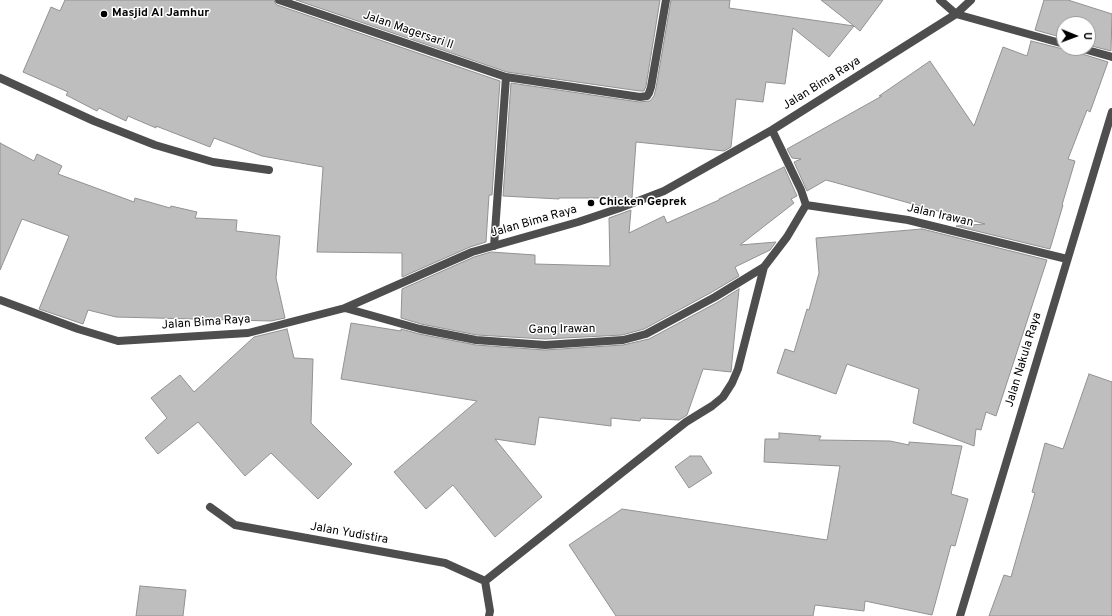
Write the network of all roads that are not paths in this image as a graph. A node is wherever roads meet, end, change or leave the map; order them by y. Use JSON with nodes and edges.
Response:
{"nodes":[{"id":1,"x":279,"y":0,"type":"edge"},
{"id":2,"x":666,"y":0,"type":"edge"},
{"id":3,"x":940,"y":0,"type":"edge"},
{"id":4,"x":971,"y":0,"type":"edge"},
{"id":5,"x":956,"y":14,"type":"junction"},
{"id":6,"x":1056,"y":42,"type":"edge"},
{"id":7,"x":1096,"y":52,"type":"edge"},
{"id":8,"x":1112,"y":57,"type":"edge"},
{"id":9,"x":506,"y":77,"type":"junction"},
{"id":10,"x":0,"y":78,"type":"edge"},
{"id":11,"x":1112,"y":112,"type":"edge"},
{"id":12,"x":772,"y":130,"type":"junction"},
{"id":13,"x":270,"y":170,"type":"dead end"},
{"id":14,"x":806,"y":205,"type":"junction"},
{"id":15,"x":494,"y":246,"type":"junction"},
{"id":16,"x":1067,"y":259,"type":"junction"},
{"id":17,"x":764,"y":267,"type":"junction"},
{"id":18,"x":0,"y":300,"type":"edge"},
{"id":19,"x":345,"y":308,"type":"junction"},
{"id":20,"x":210,"y":507,"type":"dead end"},
{"id":21,"x":486,"y":581,"type":"junction"},
{"id":22,"x":489,"y":616,"type":"edge"},
{"id":23,"x":960,"y":616,"type":"edge"}],
"edges":[{"from":1,"to":9,"type":"street","name":"Jalan Magersari II"},
{"from":2,"to":9,"type":"street","name":"Jalan Magersari II"},
{"from":3,"to":5,"type":"street"},
{"from":4,"to":5,"type":"street","name":"Jalan Bima Raya"},
{"from":5,"to":6,"type":"street"},
{"from":5,"to":12,"type":"street","name":"Jalan Bima Raya"},
{"from":7,"to":8,"type":"street"},
{"from":9,"to":15,"type":"street"},
{"from":10,"to":13,"type":"street"},
{"from":11,"to":16,"type":"street","name":"Jalan Nakula Raya"},
{"from":12,"to":14,"type":"street"},
{"from":12,"to":15,"type":"street","name":"Jalan Bima Raya"},
{"from":14,"to":16,"type":"street","name":"Jalan Irawan"},
{"from":14,"to":17,"type":"street"},
{"from":15,"to":19,"type":"street","name":"Jalan Bima Raya"},
{"from":16,"to":23,"type":"street","name":"Jalan Nakula Raya"},
{"from":17,"to":19,"type":"street","name":"Gang Irawan"},
{"from":17,"to":21,"type":"street"},
{"from":18,"to":19,"type":"street","name":"Jalan Bima Raya"},
{"from":20,"to":21,"type":"street","name":"Jalan Yudistira"},
{"from":21,"to":22,"type":"street"}]}
